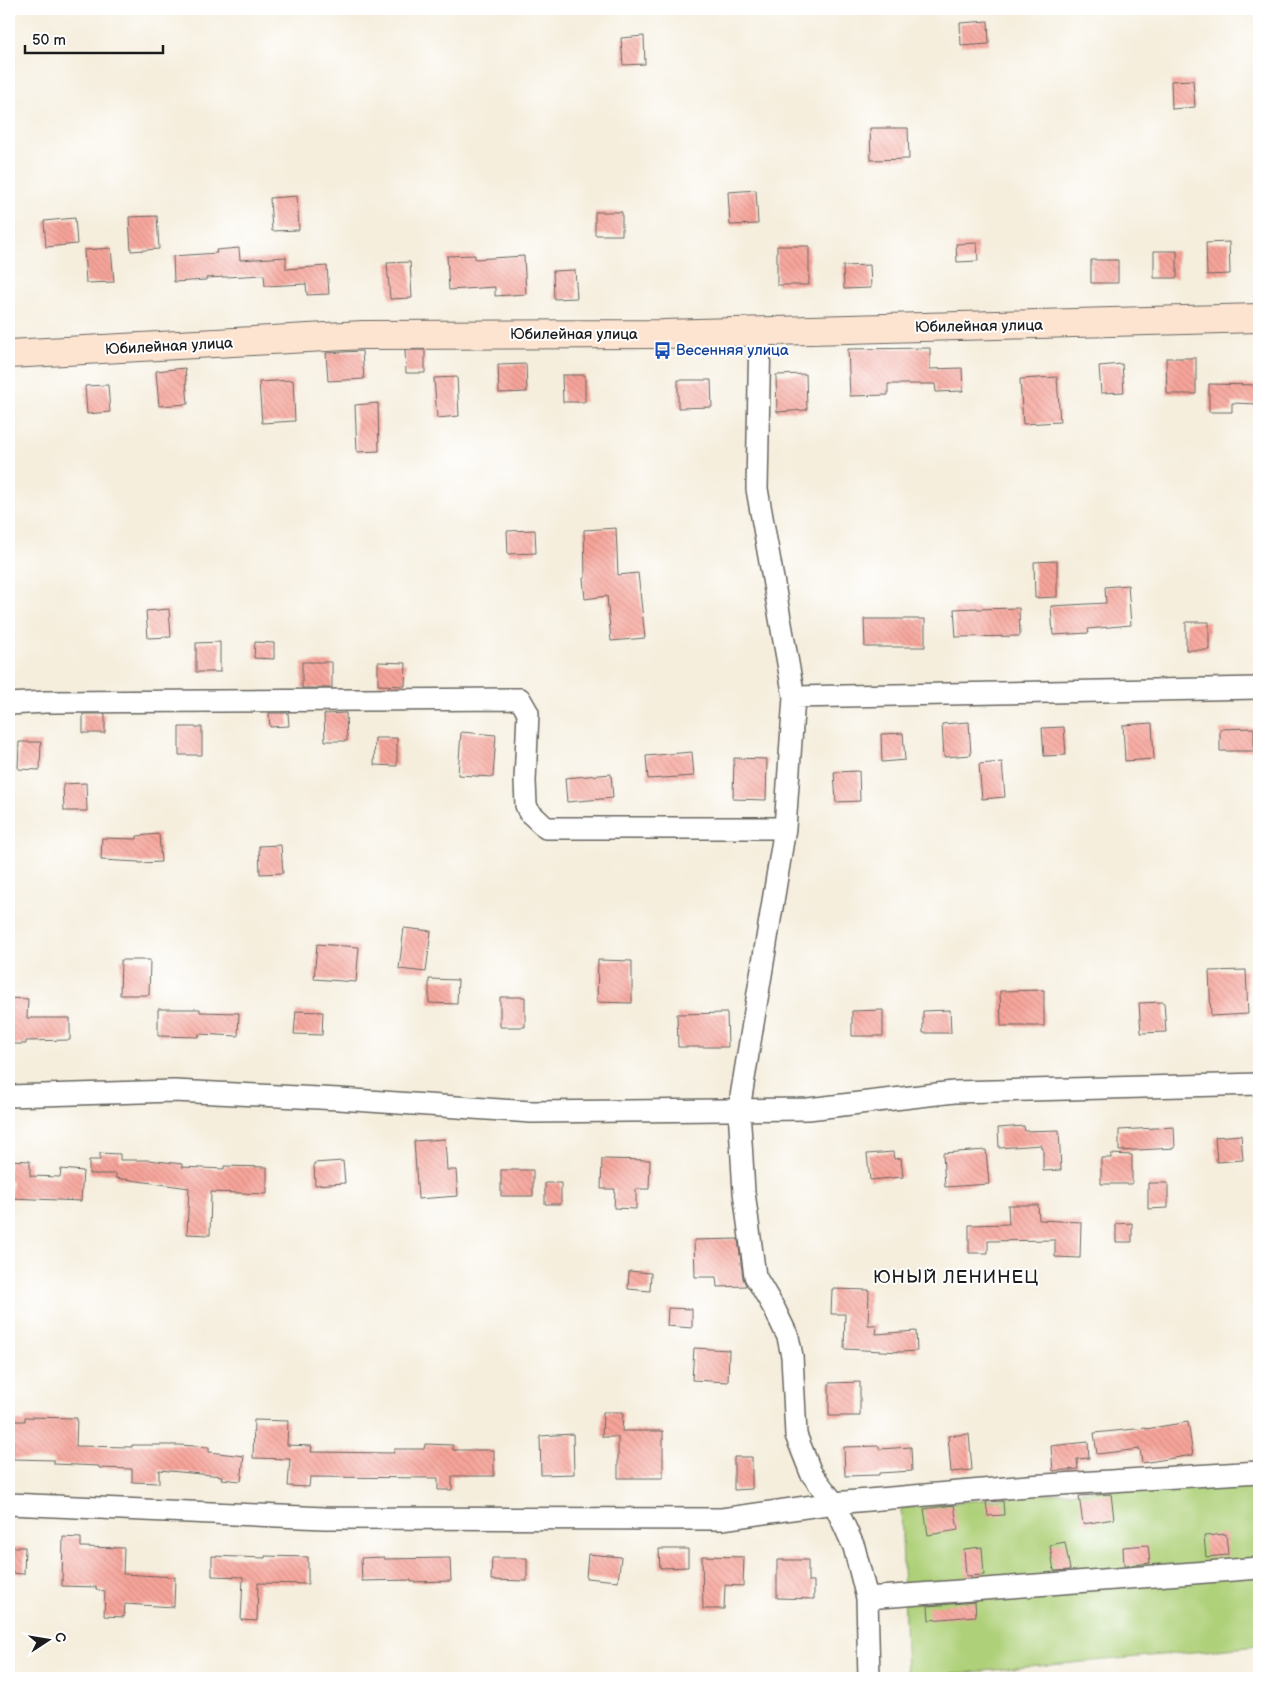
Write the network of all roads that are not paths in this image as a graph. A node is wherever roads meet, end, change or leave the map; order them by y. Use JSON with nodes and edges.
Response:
{"nodes":[{"id":1,"x":1259,"y":318,"type":"edge"},
{"id":2,"x":760,"y":331,"type":"junction"},
{"id":3,"x":9,"y":354,"type":"edge"},
{"id":4,"x":1259,"y":688,"type":"edge"},
{"id":5,"x":794,"y":697,"type":"junction"},
{"id":6,"x":9,"y":704,"type":"edge"},
{"id":7,"x":785,"y":828,"type":"junction"},
{"id":8,"x":1259,"y":1084,"type":"edge"},
{"id":9,"x":9,"y":1096,"type":"edge"},
{"id":10,"x":739,"y":1109,"type":"junction"},
{"id":11,"x":1259,"y":1472,"type":"edge"},
{"id":12,"x":834,"y":1503,"type":"junction"},
{"id":13,"x":9,"y":1504,"type":"edge"},
{"id":14,"x":1259,"y":1568,"type":"edge"},
{"id":15,"x":867,"y":1598,"type":"junction"},
{"id":16,"x":869,"y":1678,"type":"edge"}],
"edges":[{"from":1,"to":2,"type":"street","name":"Юбилейная улица"},
{"from":2,"to":3,"type":"street","name":"Юбилейная улица"},
{"from":2,"to":5,"type":"street"},
{"from":4,"to":5,"type":"street"},
{"from":5,"to":7,"type":"street"},
{"from":6,"to":7,"type":"street"},
{"from":7,"to":10,"type":"street"},
{"from":8,"to":10,"type":"street"},
{"from":9,"to":10,"type":"street"},
{"from":10,"to":12,"type":"street"},
{"from":11,"to":12,"type":"street"},
{"from":12,"to":13,"type":"street"},
{"from":12,"to":15,"type":"street"},
{"from":14,"to":15,"type":"street"},
{"from":15,"to":16,"type":"street"}]}
